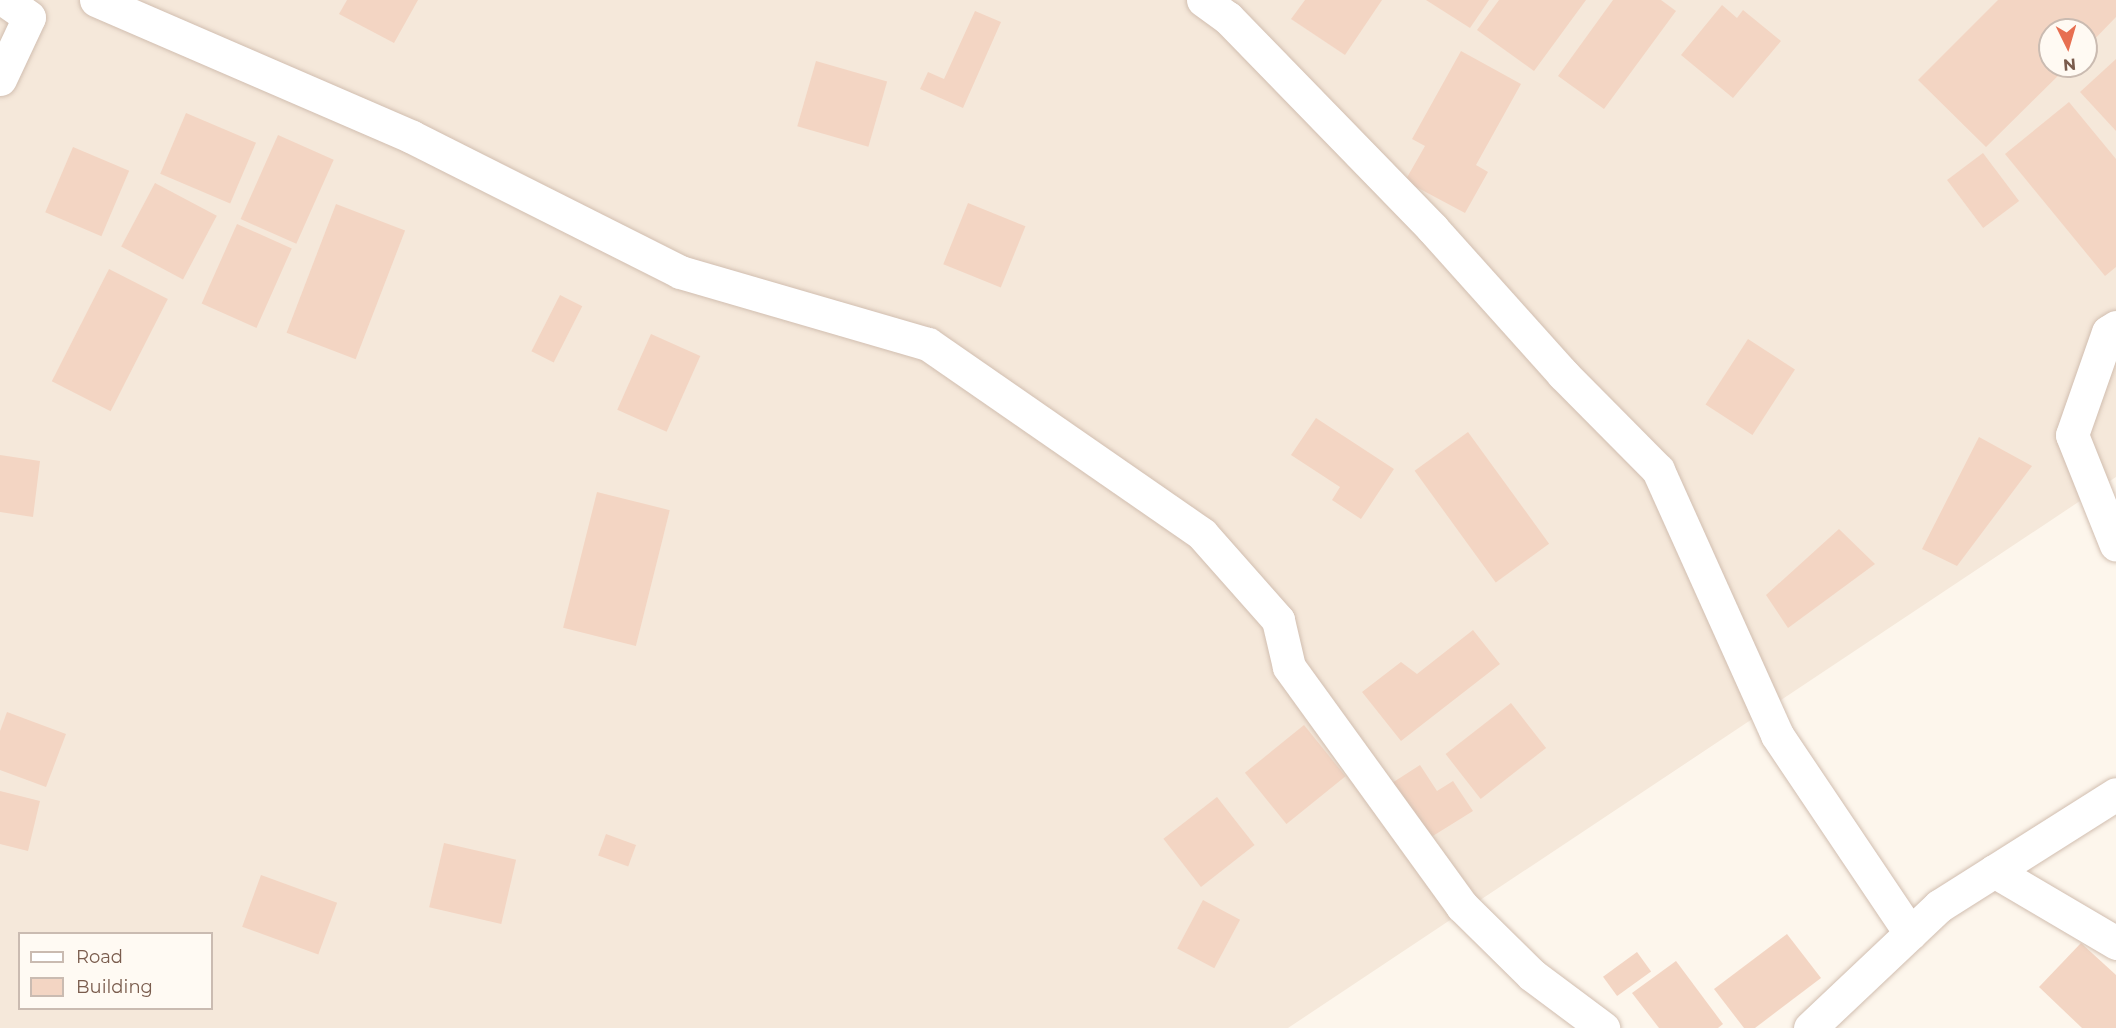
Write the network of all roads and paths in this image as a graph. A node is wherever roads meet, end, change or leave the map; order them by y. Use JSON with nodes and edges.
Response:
{"nodes":[{"id":1,"x":5,"y":0,"type":"edge"},
{"id":2,"x":96,"y":0,"type":"edge"},
{"id":3,"x":1203,"y":0,"type":"edge"},
{"id":4,"x":0,"y":79,"type":"edge"},
{"id":5,"x":2116,"y":327,"type":"edge"},
{"id":6,"x":2116,"y":545,"type":"edge"},
{"id":7,"x":2116,"y":794,"type":"edge"},
{"id":8,"x":1994,"y":871,"type":"junction"},
{"id":9,"x":1910,"y":933,"type":"junction"},
{"id":10,"x":2116,"y":943,"type":"edge"},
{"id":11,"x":1603,"y":1028,"type":"edge"},
{"id":12,"x":1810,"y":1028,"type":"edge"}],
"edges":[{"from":1,"to":4,"type":"street"},
{"from":2,"to":11,"type":"street"},
{"from":3,"to":9,"type":"street"},
{"from":5,"to":6,"type":"street"},
{"from":7,"to":8,"type":"street"},
{"from":8,"to":9,"type":"street"},
{"from":8,"to":10,"type":"street"},
{"from":9,"to":12,"type":"street"}]}
